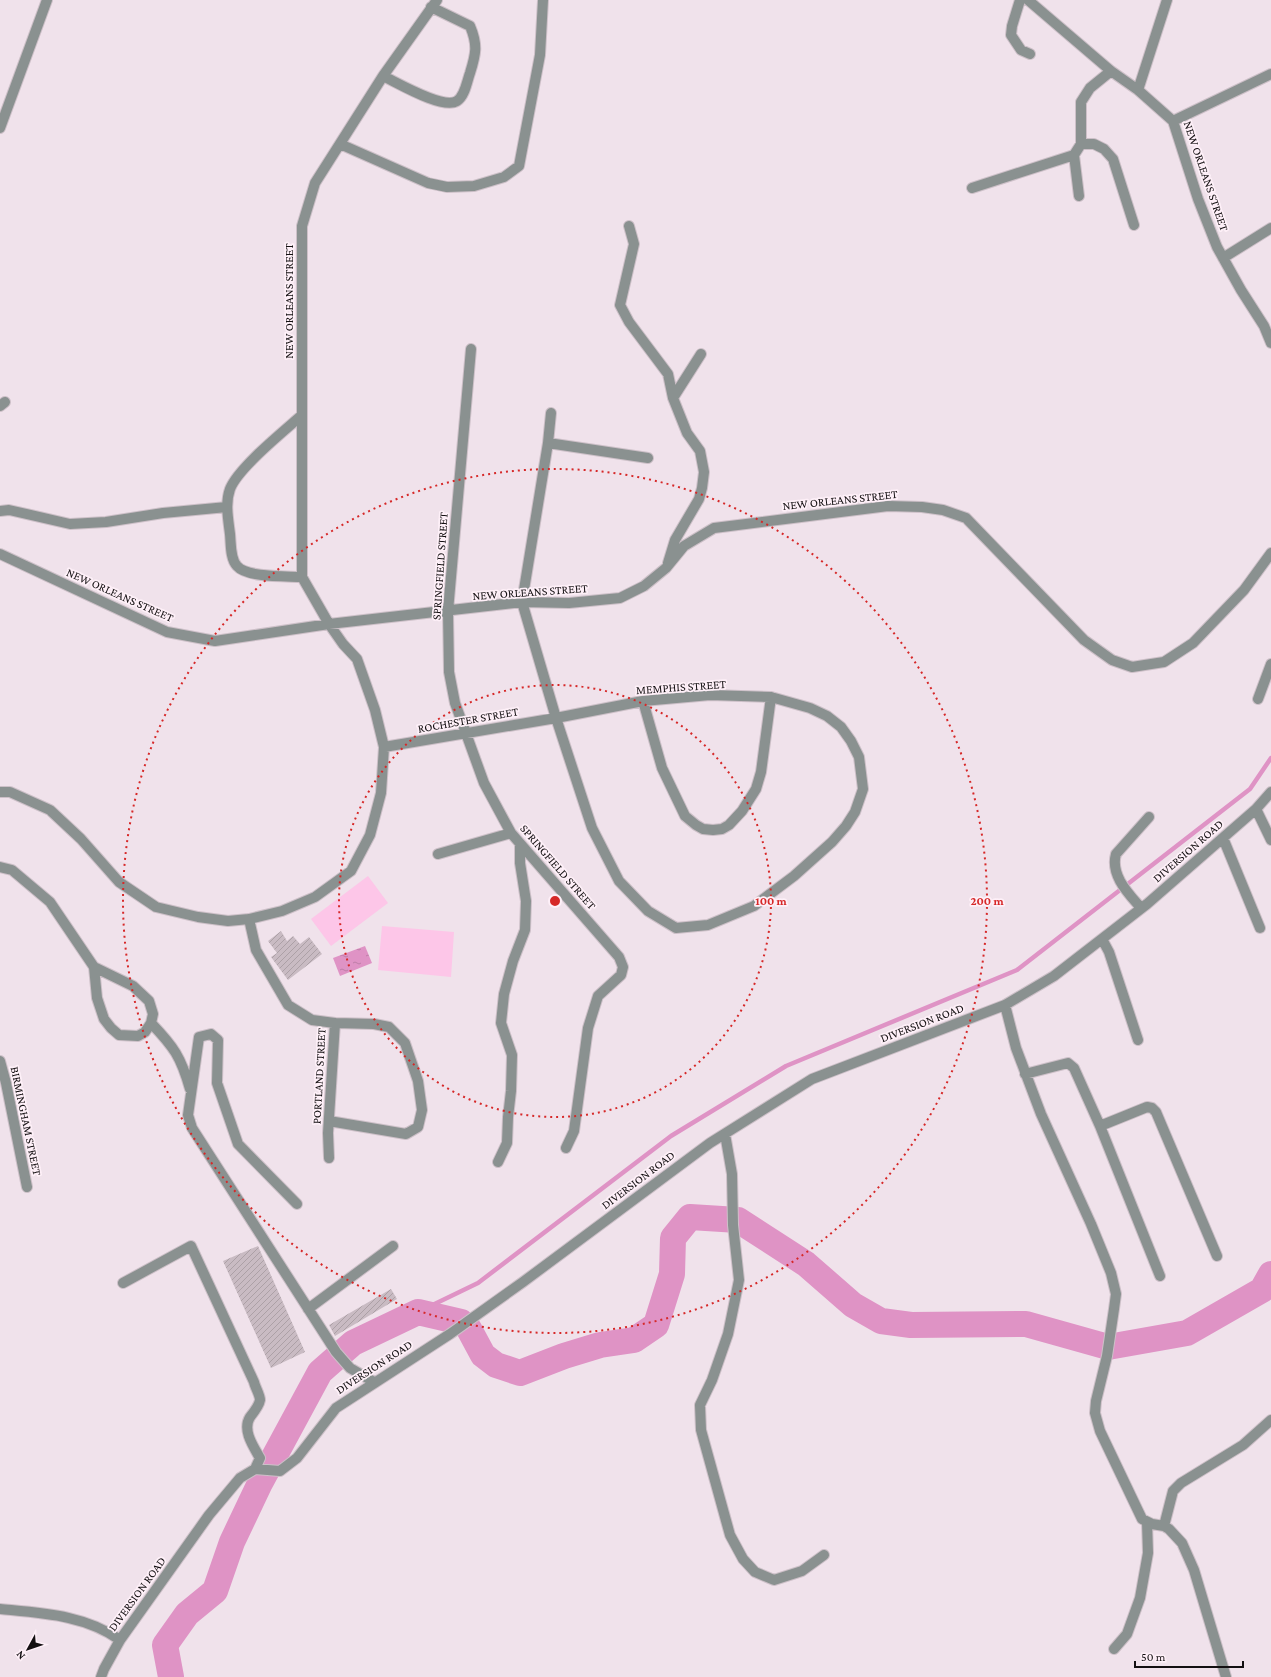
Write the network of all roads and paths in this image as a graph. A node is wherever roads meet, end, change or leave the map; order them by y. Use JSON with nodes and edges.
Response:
{"nodes":[{"id":1,"x":47,"y":0,"type":"edge"},
{"id":2,"x":543,"y":0,"type":"edge"},
{"id":3,"x":1020,"y":0,"type":"edge"},
{"id":4,"x":1028,"y":0,"type":"edge"},
{"id":5,"x":1167,"y":0,"type":"edge"},
{"id":6,"x":434,"y":3,"type":"edge"},
{"id":7,"x":1030,"y":54,"type":"dead end"},
{"id":8,"x":1111,"y":71,"type":"junction"},
{"id":9,"x":1271,"y":74,"type":"edge"},
{"id":10,"x":383,"y":76,"type":"junction"},
{"id":11,"x":1138,"y":90,"type":"junction"},
{"id":12,"x":4,"y":103,"type":"edge"},
{"id":13,"x":1174,"y":121,"type":"junction"},
{"id":14,"x":0,"y":128,"type":"edge"},
{"id":15,"x":340,"y":144,"type":"junction"},
{"id":16,"x":1081,"y":144,"type":"junction"},
{"id":17,"x":1074,"y":154,"type":"junction"},
{"id":18,"x":972,"y":188,"type":"dead end"},
{"id":19,"x":1078,"y":196,"type":"dead end"},
{"id":20,"x":1134,"y":225,"type":"dead end"},
{"id":21,"x":629,"y":226,"type":"dead end"},
{"id":22,"x":1271,"y":228,"type":"edge"},
{"id":23,"x":1223,"y":258,"type":"junction"},
{"id":24,"x":1268,"y":324,"type":"edge"},
{"id":25,"x":1271,"y":343,"type":"edge"},
{"id":26,"x":471,"y":349,"type":"dead end"},
{"id":27,"x":701,"y":354,"type":"dead end"},
{"id":28,"x":673,"y":398,"type":"junction"},
{"id":29,"x":551,"y":413,"type":"dead end"},
{"id":30,"x":302,"y":415,"type":"junction"},
{"id":31,"x":548,"y":443,"type":"junction"},
{"id":32,"x":648,"y":458,"type":"dead end"},
{"id":33,"x":227,"y":507,"type":"junction"},
{"id":34,"x":0,"y":510,"type":"edge"},
{"id":35,"x":1271,"y":553,"type":"edge"},
{"id":36,"x":0,"y":554,"type":"edge"},
{"id":37,"x":666,"y":568,"type":"junction"},
{"id":38,"x":302,"y":577,"type":"junction"},
{"id":39,"x":522,"y":602,"type":"junction"},
{"id":40,"x":448,"y":610,"type":"junction"},
{"id":41,"x":329,"y":624,"type":"junction"},
{"id":42,"x":1271,"y":664,"type":"edge"},
{"id":43,"x":772,"y":697,"type":"junction"},
{"id":44,"x":1258,"y":699,"type":"dead end"},
{"id":45,"x":643,"y":701,"type":"junction"},
{"id":46,"x":556,"y":718,"type":"junction"},
{"id":47,"x":465,"y":733,"type":"junction"},
{"id":48,"x":384,"y":747,"type":"junction"},
{"id":49,"x":0,"y":792,"type":"edge"},
{"id":50,"x":1271,"y":792,"type":"edge"},
{"id":51,"x":1256,"y":809,"type":"junction"},
{"id":52,"x":1149,"y":817,"type":"dead end"},
{"id":53,"x":511,"y":833,"type":"junction"},
{"id":54,"x":1223,"y":838,"type":"junction"},
{"id":55,"x":1271,"y":840,"type":"edge"},
{"id":56,"x":520,"y":844,"type":"junction"},
{"id":57,"x":438,"y":854,"type":"dead end"},
{"id":58,"x":0,"y":867,"type":"edge"},
{"id":59,"x":1141,"y":908,"type":"junction"},
{"id":60,"x":248,"y":919,"type":"junction"},
{"id":61,"x":1260,"y":928,"type":"dead end"},
{"id":62,"x":1102,"y":939,"type":"junction"},
{"id":63,"x":94,"y":967,"type":"junction"},
{"id":64,"x":1005,"y":1005,"type":"junction"},
{"id":65,"x":335,"y":1023,"type":"junction"},
{"id":66,"x":151,"y":1024,"type":"junction"},
{"id":67,"x":1138,"y":1040,"type":"dead end"},
{"id":68,"x":0,"y":1061,"type":"edge"},
{"id":69,"x":1025,"y":1074,"type":"junction"},
{"id":70,"x":191,"y":1093,"type":"junction"},
{"id":71,"x":329,"y":1121,"type":"junction"},
{"id":72,"x":1100,"y":1126,"type":"junction"},
{"id":73,"x":725,"y":1134,"type":"junction"},
{"id":74,"x":566,"y":1148,"type":"dead end"},
{"id":75,"x":329,"y":1158,"type":"dead end"},
{"id":76,"x":498,"y":1162,"type":"dead end"},
{"id":77,"x":27,"y":1187,"type":"dead end"},
{"id":78,"x":297,"y":1204,"type":"dead end"},
{"id":79,"x":393,"y":1246,"type":"dead end"},
{"id":80,"x":1217,"y":1256,"type":"dead end"},
{"id":81,"x":1160,"y":1276,"type":"dead end"},
{"id":82,"x":123,"y":1283,"type":"dead end"},
{"id":83,"x":308,"y":1310,"type":"junction"},
{"id":84,"x":374,"y":1382,"type":"junction"},
{"id":85,"x":1271,"y":1420,"type":"edge"},
{"id":86,"x":259,"y":1469,"type":"junction"},
{"id":87,"x":1147,"y":1522,"type":"junction"},
{"id":88,"x":1164,"y":1526,"type":"junction"},
{"id":89,"x":824,"y":1555,"type":"dead end"},
{"id":90,"x":0,"y":1608,"type":"edge"},
{"id":91,"x":120,"y":1640,"type":"junction"},
{"id":92,"x":1114,"y":1649,"type":"dead end"},
{"id":93,"x":101,"y":1677,"type":"edge"},
{"id":94,"x":1226,"y":1677,"type":"edge"}],
"edges":[{"from":1,"to":12,"type":"street"},
{"from":2,"to":15,"type":"street"},
{"from":3,"to":7,"type":"street"},
{"from":4,"to":8,"type":"street","name":"NEW ORLEANS STREET"},
{"from":5,"to":11,"type":"street"},
{"from":6,"to":10,"type":"street","name":"NEW ORLEANS STREET"},
{"from":6,"to":10,"type":"street"},
{"from":8,"to":11,"type":"street","name":"NEW ORLEANS STREET"},
{"from":8,"to":16,"type":"street"},
{"from":9,"to":13,"type":"street"},
{"from":10,"to":15,"type":"street","name":"NEW ORLEANS STREET"},
{"from":11,"to":13,"type":"street","name":"NEW ORLEANS STREET"},
{"from":12,"to":14,"type":"street"},
{"from":13,"to":23,"type":"street","name":"NEW ORLEANS STREET"},
{"from":15,"to":30,"type":"street","name":"NEW ORLEANS STREET"},
{"from":16,"to":17,"type":"street"},
{"from":16,"to":20,"type":"street"},
{"from":17,"to":18,"type":"street"},
{"from":17,"to":19,"type":"street"},
{"from":21,"to":28,"type":"street"},
{"from":22,"to":23,"type":"street"},
{"from":23,"to":24,"type":"street","name":"NEW ORLEANS STREET"},
{"from":24,"to":25,"type":"street","name":"NEW ORLEANS STREET"},
{"from":26,"to":40,"type":"street","name":"SPRINGFIELD STREET"},
{"from":27,"to":28,"type":"street"},
{"from":28,"to":37,"type":"street"},
{"from":29,"to":31,"type":"street","name":"MEMPHIS STREET"},
{"from":30,"to":33,"type":"street"},
{"from":30,"to":38,"type":"street","name":"NEW ORLEANS STREET"},
{"from":31,"to":32,"type":"street"},
{"from":31,"to":39,"type":"street","name":"MEMPHIS STREET"},
{"from":33,"to":34,"type":"street"},
{"from":33,"to":38,"type":"street"},
{"from":35,"to":37,"type":"street","name":"NEW ORLEANS STREET"},
{"from":36,"to":41,"type":"street","name":"NEW ORLEANS STREET"},
{"from":37,"to":39,"type":"street","name":"NEW ORLEANS STREET"},
{"from":38,"to":41,"type":"street","name":"NEW ORLEANS STREET"},
{"from":39,"to":40,"type":"street","name":"NEW ORLEANS STREET"},
{"from":39,"to":46,"type":"street","name":"MEMPHIS STREET"},
{"from":40,"to":41,"type":"street","name":"NEW ORLEANS STREET"},
{"from":40,"to":47,"type":"street","name":"SPRINGFIELD STREET"},
{"from":41,"to":48,"type":"street","name":"NEW ORLEANS STREET"},
{"from":42,"to":44,"type":"street"},
{"from":43,"to":45,"type":"street","name":"MEMPHIS STREET"},
{"from":43,"to":45,"type":"street"},
{"from":43,"to":46,"type":"street","name":"MEMPHIS STREET"},
{"from":45,"to":46,"type":"street","name":"MEMPHIS STREET"},
{"from":46,"to":47,"type":"street","name":"ROCHESTER STREET"},
{"from":47,"to":48,"type":"street","name":"ROCHESTER STREET"},
{"from":47,"to":53,"type":"street","name":"SPRINGFIELD STREET"},
{"from":48,"to":60,"type":"street","name":"NEW ORLEANS STREET"},
{"from":49,"to":60,"type":"street","name":"NEW ORLEANS STREET"},
{"from":50,"to":51,"type":"street","name":"DIVERSION ROAD"},
{"from":51,"to":54,"type":"street","name":"DIVERSION ROAD"},
{"from":51,"to":55,"type":"street"},
{"from":52,"to":59,"type":"street"},
{"from":53,"to":56,"type":"street","name":"SPRINGFIELD STREET"},
{"from":53,"to":57,"type":"street"},
{"from":54,"to":59,"type":"street","name":"DIVERSION ROAD"},
{"from":54,"to":61,"type":"street"},
{"from":56,"to":74,"type":"street","name":"SPRINGFIELD STREET"},
{"from":56,"to":76,"type":"street"},
{"from":58,"to":63,"type":"street"},
{"from":59,"to":62,"type":"street","name":"DIVERSION ROAD"},
{"from":60,"to":65,"type":"street","name":"PORTLAND STREET"},
{"from":62,"to":64,"type":"street","name":"DIVERSION ROAD"},
{"from":62,"to":67,"type":"street"},
{"from":63,"to":66,"type":"street"},
{"from":63,"to":66,"type":"street"},
{"from":64,"to":69,"type":"street"},
{"from":64,"to":73,"type":"street","name":"DIVERSION ROAD"},
{"from":65,"to":71,"type":"street","name":"PORTLAND STREET"},
{"from":65,"to":71,"type":"street"},
{"from":66,"to":70,"type":"street"},
{"from":68,"to":77,"type":"street","name":"BIRMINGHAM STREET"},
{"from":69,"to":72,"type":"street"},
{"from":69,"to":87,"type":"street"},
{"from":70,"to":78,"type":"street"},
{"from":70,"to":83,"type":"street"},
{"from":71,"to":75,"type":"street","name":"PORTLAND STREET"},
{"from":72,"to":80,"type":"street"},
{"from":72,"to":81,"type":"street"},
{"from":73,"to":84,"type":"street","name":"DIVERSION ROAD"},
{"from":73,"to":89,"type":"street"},
{"from":79,"to":83,"type":"street"},
{"from":82,"to":86,"type":"street"},
{"from":83,"to":84,"type":"street"},
{"from":84,"to":86,"type":"street","name":"DIVERSION ROAD"},
{"from":85,"to":88,"type":"street"},
{"from":86,"to":91,"type":"street","name":"DIVERSION ROAD"},
{"from":87,"to":88,"type":"street"},
{"from":87,"to":92,"type":"street"},
{"from":88,"to":94,"type":"street"},
{"from":90,"to":91,"type":"street"},
{"from":91,"to":93,"type":"street","name":"DIVERSION ROAD"}]}
